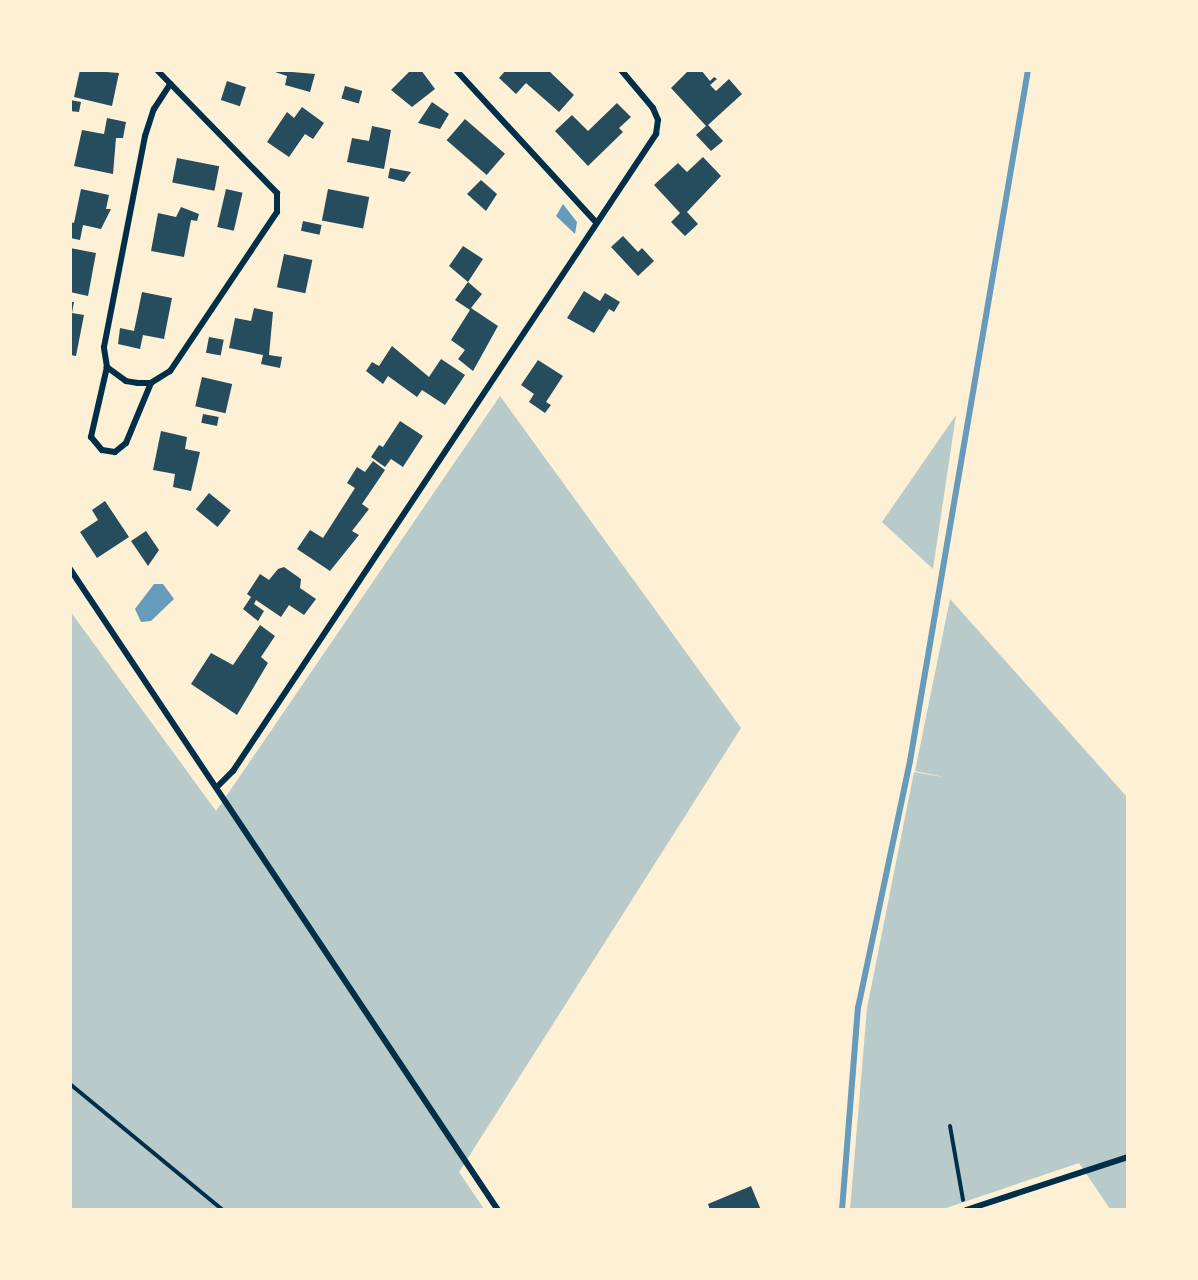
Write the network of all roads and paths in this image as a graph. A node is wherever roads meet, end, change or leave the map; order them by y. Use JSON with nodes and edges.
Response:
{"nodes":[{"id":1,"x":157,"y":70,"type":"edge"},
{"id":2,"x":456,"y":70,"type":"edge"},
{"id":3,"x":621,"y":70,"type":"edge"},
{"id":4,"x":170,"y":84,"type":"junction"},
{"id":5,"x":595,"y":221,"type":"junction"},
{"id":6,"x":107,"y":367,"type":"junction"},
{"id":7,"x":151,"y":383,"type":"junction"},
{"id":8,"x":70,"y":569,"type":"edge"},
{"id":9,"x":217,"y":787,"type":"junction"},
{"id":10,"x":70,"y":1084,"type":"edge"},
{"id":11,"x":950,"y":1126,"type":"dead end"},
{"id":12,"x":1128,"y":1157,"type":"edge"},
{"id":13,"x":223,"y":1209,"type":"edge"},
{"id":14,"x":498,"y":1209,"type":"edge"},
{"id":15,"x":965,"y":1209,"type":"edge"}],
"edges":[{"from":1,"to":4,"type":"street"},
{"from":2,"to":5,"type":"street"},
{"from":3,"to":5,"type":"street"},
{"from":4,"to":6,"type":"street"},
{"from":4,"to":7,"type":"street"},
{"from":5,"to":9,"type":"street"},
{"from":6,"to":7,"type":"street"},
{"from":6,"to":7,"type":"street"},
{"from":8,"to":9,"type":"street"},
{"from":9,"to":14,"type":"street"},
{"from":10,"to":13,"type":"path"},
{"from":11,"to":15,"type":"path"},
{"from":12,"to":15,"type":"street"}]}
